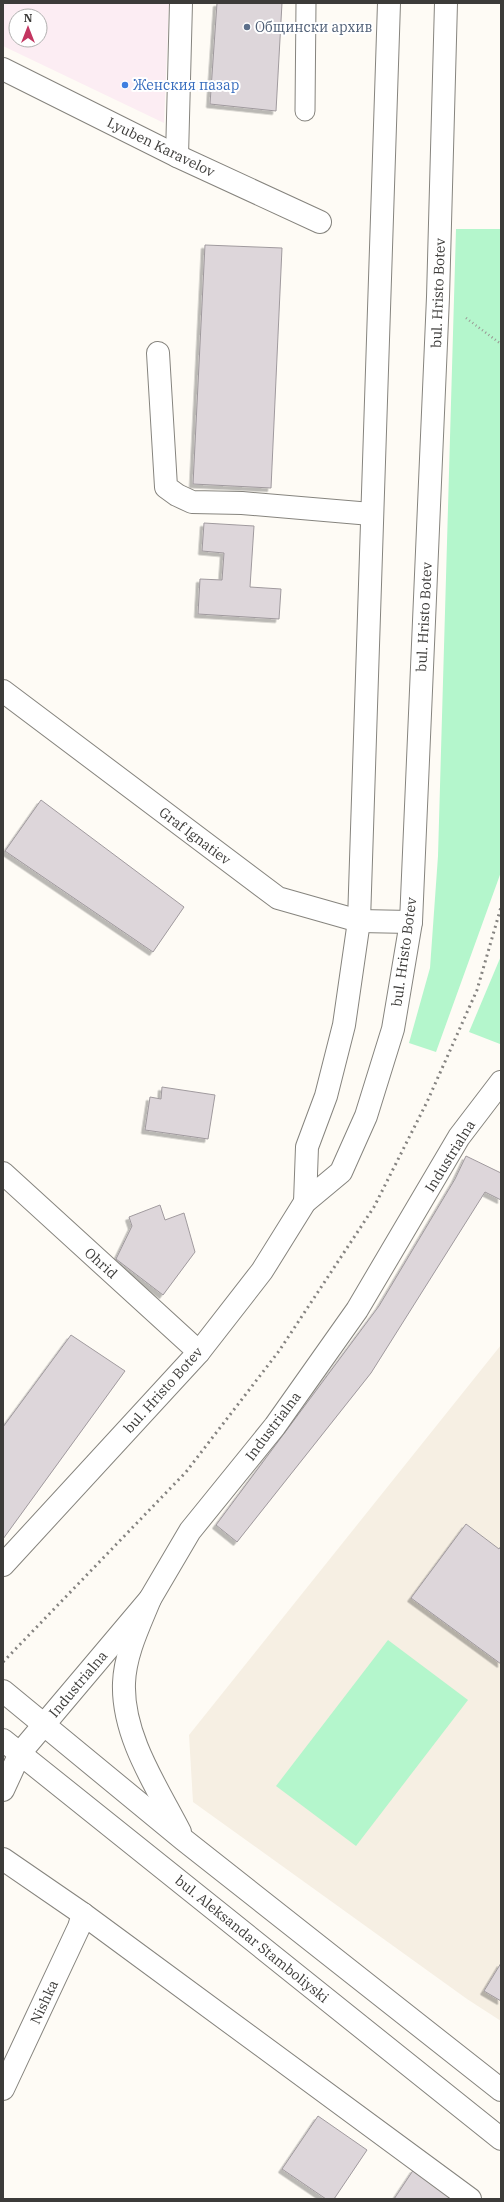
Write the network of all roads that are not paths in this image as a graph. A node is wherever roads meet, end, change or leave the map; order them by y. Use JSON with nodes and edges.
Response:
{"nodes":[{"id":1,"x":181,"y":3,"type":"edge"},
{"id":2,"x":306,"y":3,"type":"edge"},
{"id":3,"x":389,"y":3,"type":"edge"},
{"id":4,"x":446,"y":3,"type":"edge"},
{"id":5,"x":3,"y":69,"type":"edge"},
{"id":6,"x":304,"y":111,"type":"dead end"},
{"id":7,"x":176,"y":156,"type":"junction"},
{"id":8,"x":320,"y":222,"type":"dead end"},
{"id":9,"x":158,"y":353,"type":"dead end"},
{"id":10,"x":371,"y":514,"type":"junction"},
{"id":11,"x":3,"y":691,"type":"edge"},
{"id":12,"x":359,"y":921,"type":"junction"},
{"id":13,"x":411,"y":922,"type":"junction"},
{"id":14,"x":501,"y":1083,"type":"edge"},
{"id":15,"x":3,"y":1173,"type":"edge"},
{"id":16,"x":305,"y":1202,"type":"junction"},
{"id":17,"x":199,"y":1352,"type":"junction"},
{"id":18,"x":3,"y":1565,"type":"edge"},
{"id":19,"x":150,"y":1599,"type":"junction"},
{"id":20,"x":3,"y":1691,"type":"edge"},
{"id":21,"x":43,"y":1725,"type":"junction"},
{"id":22,"x":3,"y":1740,"type":"edge"},
{"id":23,"x":20,"y":1753,"type":"junction"},
{"id":24,"x":3,"y":1790,"type":"edge"},
{"id":25,"x":184,"y":1840,"type":"junction"},
{"id":26,"x":3,"y":1859,"type":"edge"},
{"id":27,"x":83,"y":1914,"type":"junction"},
{"id":28,"x":3,"y":2089,"type":"edge"},
{"id":29,"x":501,"y":2090,"type":"edge"},
{"id":30,"x":501,"y":2139,"type":"edge"},
{"id":31,"x":470,"y":2199,"type":"edge"}],
"edges":[{"from":1,"to":7,"type":"main road"},
{"from":2,"to":6,"type":"lane"},
{"from":3,"to":10,"type":"main road","name":"bul. Hristo Botev"},
{"from":4,"to":13,"type":"main road","name":"bul. Hristo Botev"},
{"from":5,"to":7,"type":"main road","name":"Lyuben Karavelov"},
{"from":7,"to":8,"type":"main road","name":"Lyuben Karavelov"},
{"from":9,"to":10,"type":"main road"},
{"from":10,"to":12,"type":"main road","name":"bul. Hristo Botev"},
{"from":11,"to":12,"type":"main road","name":"Graf Ignatiev"},
{"from":12,"to":13,"type":"main road","name":"Graf Ignatiev"},
{"from":12,"to":16,"type":"main road","name":"bul. Hristo Botev"},
{"from":13,"to":16,"type":"main road","name":"bul. Hristo Botev"},
{"from":14,"to":19,"type":"main road","name":"Industrialna"},
{"from":15,"to":17,"type":"main road","name":"Ohrid"},
{"from":16,"to":17,"type":"main road","name":"bul. Hristo Botev"},
{"from":17,"to":18,"type":"main road","name":"bul. Hristo Botev"},
{"from":19,"to":21,"type":"main road","name":"Industrialna"},
{"from":19,"to":25,"type":"main road"},
{"from":20,"to":21,"type":"main road"},
{"from":21,"to":23,"type":"main road","name":"Industrialna"},
{"from":21,"to":25,"type":"main road"},
{"from":22,"to":23,"type":"main road","name":"bul. Aleksandar Stamboliyski"},
{"from":23,"to":24,"type":"main road","name":"Industrialna"},
{"from":23,"to":30,"type":"main road","name":"bul. Aleksandar Stamboliyski"},
{"from":25,"to":29,"type":"main road"},
{"from":26,"to":27,"type":"main road"},
{"from":27,"to":28,"type":"main road","name":"Nishka"},
{"from":27,"to":31,"type":"main road"}]}
